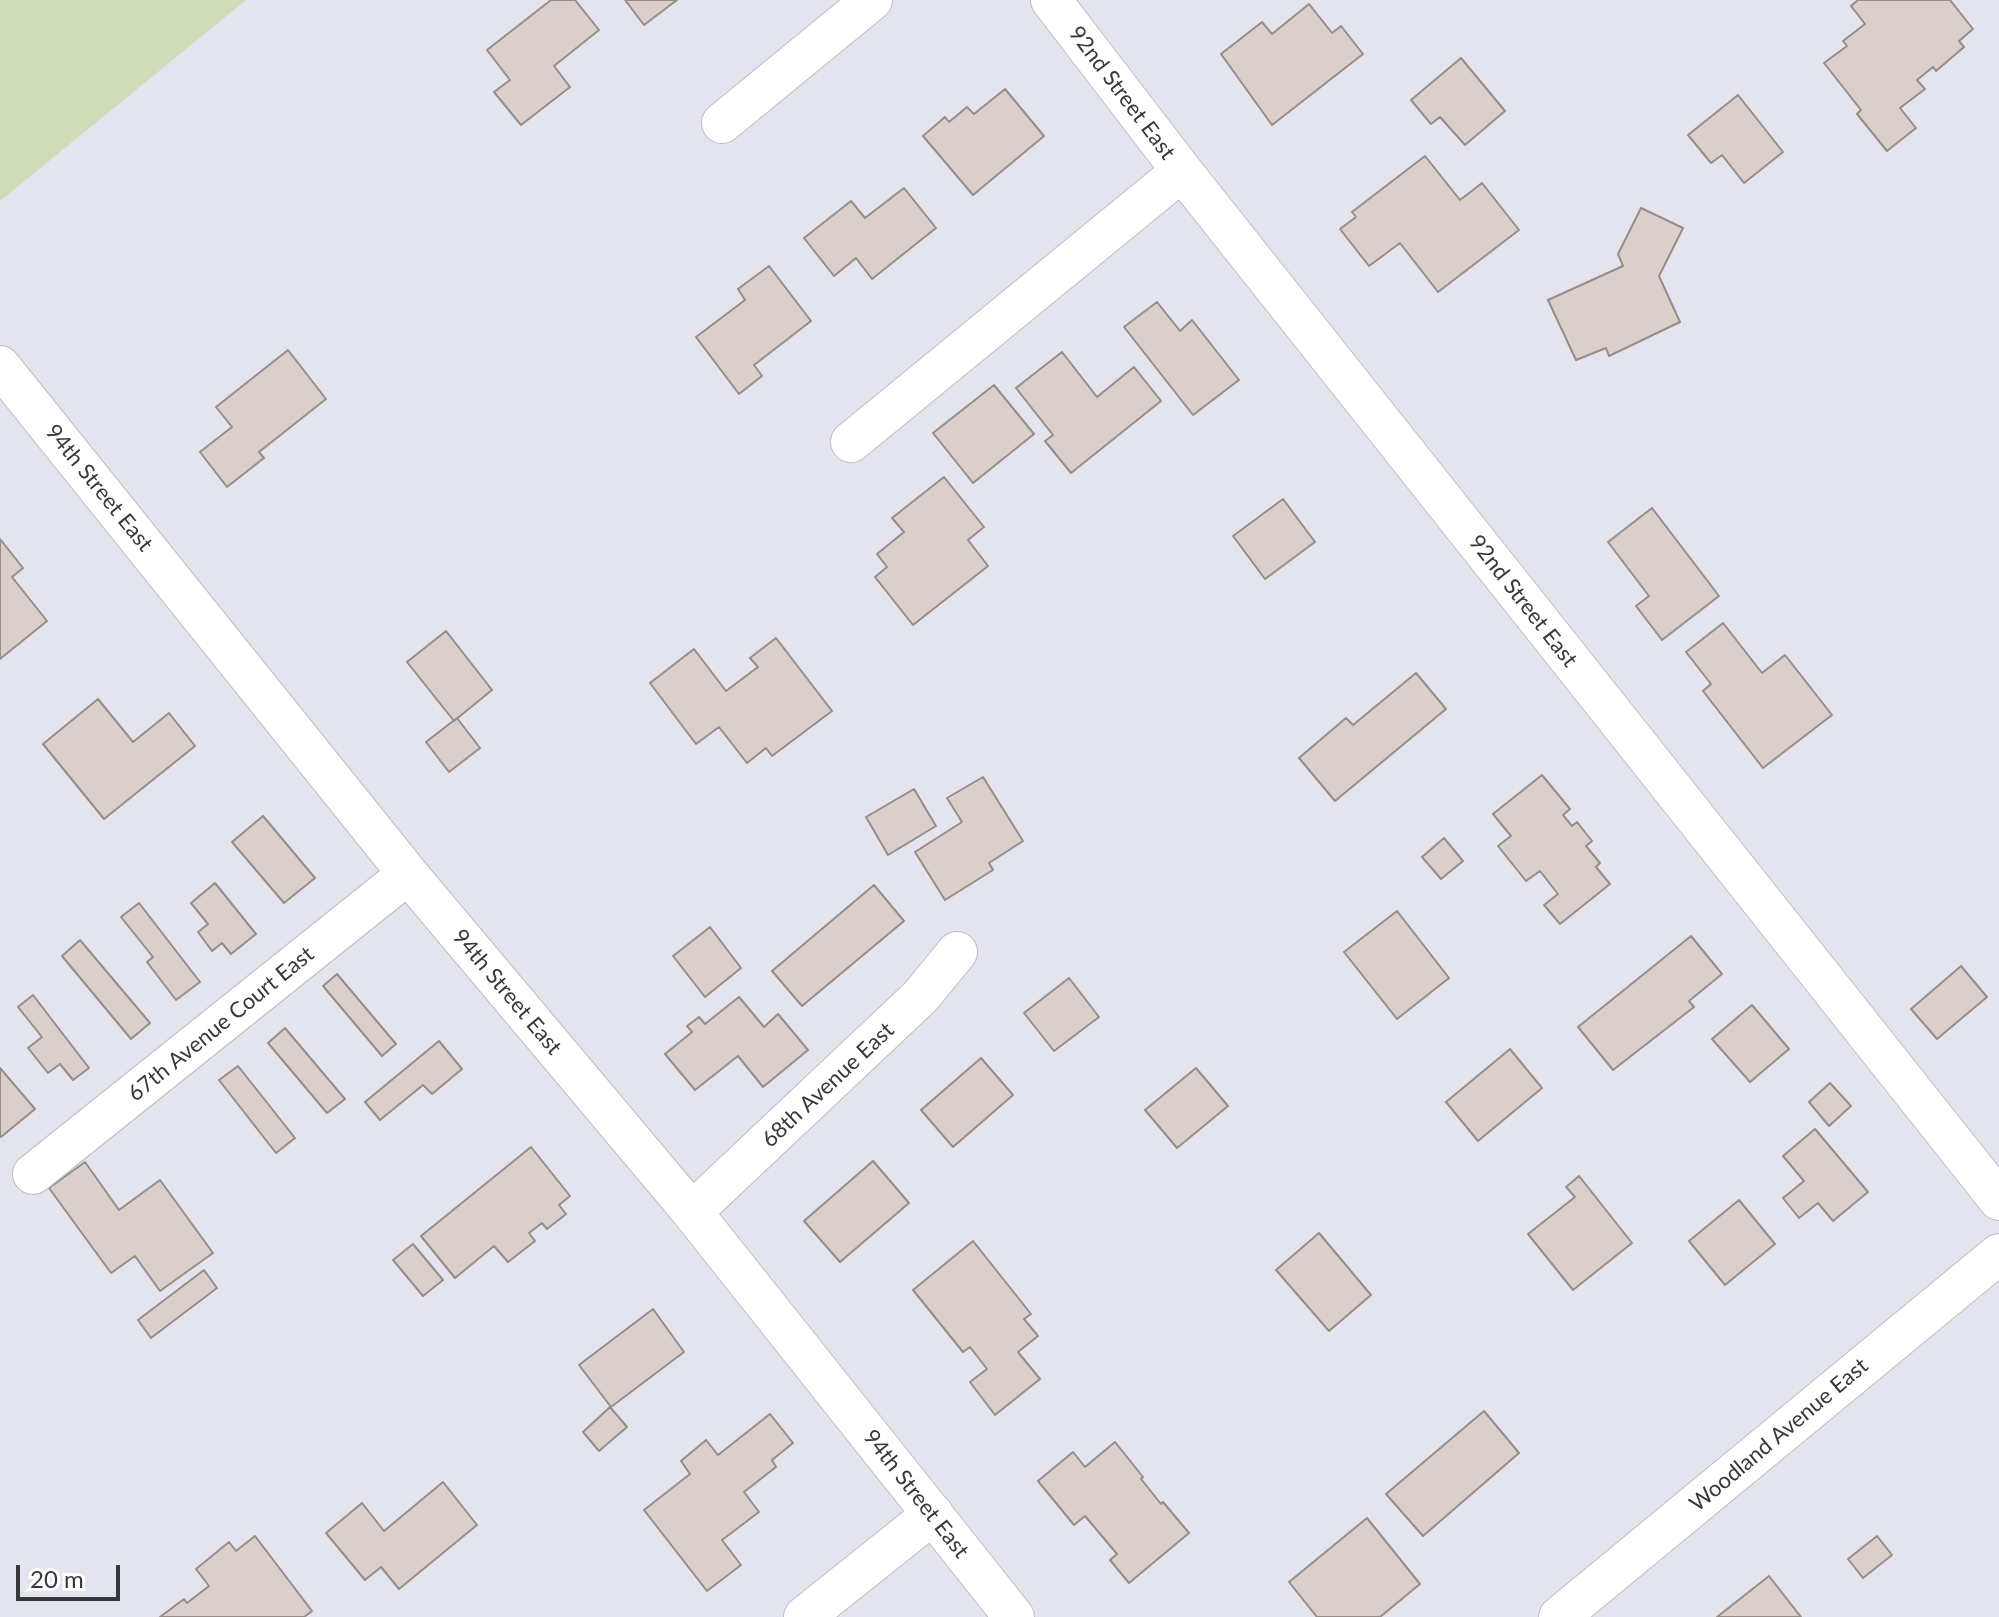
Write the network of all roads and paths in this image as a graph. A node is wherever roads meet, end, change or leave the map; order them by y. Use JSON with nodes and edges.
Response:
{"nodes":[{"id":1,"x":872,"y":0,"type":"edge"},
{"id":2,"x":1051,"y":0,"type":"edge"},
{"id":3,"x":722,"y":123,"type":"dead end"},
{"id":4,"x":1182,"y":171,"type":"junction"},
{"id":5,"x":0,"y":366,"type":"edge"},
{"id":6,"x":851,"y":442,"type":"dead end"},
{"id":7,"x":408,"y":874,"type":"junction"},
{"id":8,"x":957,"y":952,"type":"dead end"},
{"id":9,"x":33,"y":1174,"type":"dead end"},
{"id":10,"x":1999,"y":1200,"type":"edge"},
{"id":11,"x":692,"y":1212,"type":"junction"},
{"id":12,"x":1999,"y":1254,"type":"edge"},
{"id":13,"x":933,"y":1514,"type":"junction"},
{"id":14,"x":804,"y":1617,"type":"edge"},
{"id":15,"x":1014,"y":1617,"type":"edge"},
{"id":16,"x":1559,"y":1617,"type":"edge"}],
"edges":[{"from":1,"to":3,"type":"street"},
{"from":2,"to":4,"type":"street","name":"92nd Street East"},
{"from":4,"to":6,"type":"street"},
{"from":4,"to":10,"type":"street","name":"92nd Street East"},
{"from":5,"to":7,"type":"street","name":"94th Street East"},
{"from":7,"to":9,"type":"street","name":"67th Avenue Court East"},
{"from":7,"to":11,"type":"street","name":"94th Street East"},
{"from":8,"to":11,"type":"street","name":"68th Avenue East"},
{"from":11,"to":13,"type":"street","name":"94th Street East"},
{"from":12,"to":16,"type":"street","name":"Woodland Avenue East"},
{"from":13,"to":14,"type":"street"},
{"from":13,"to":15,"type":"street","name":"94th Street East"}]}
